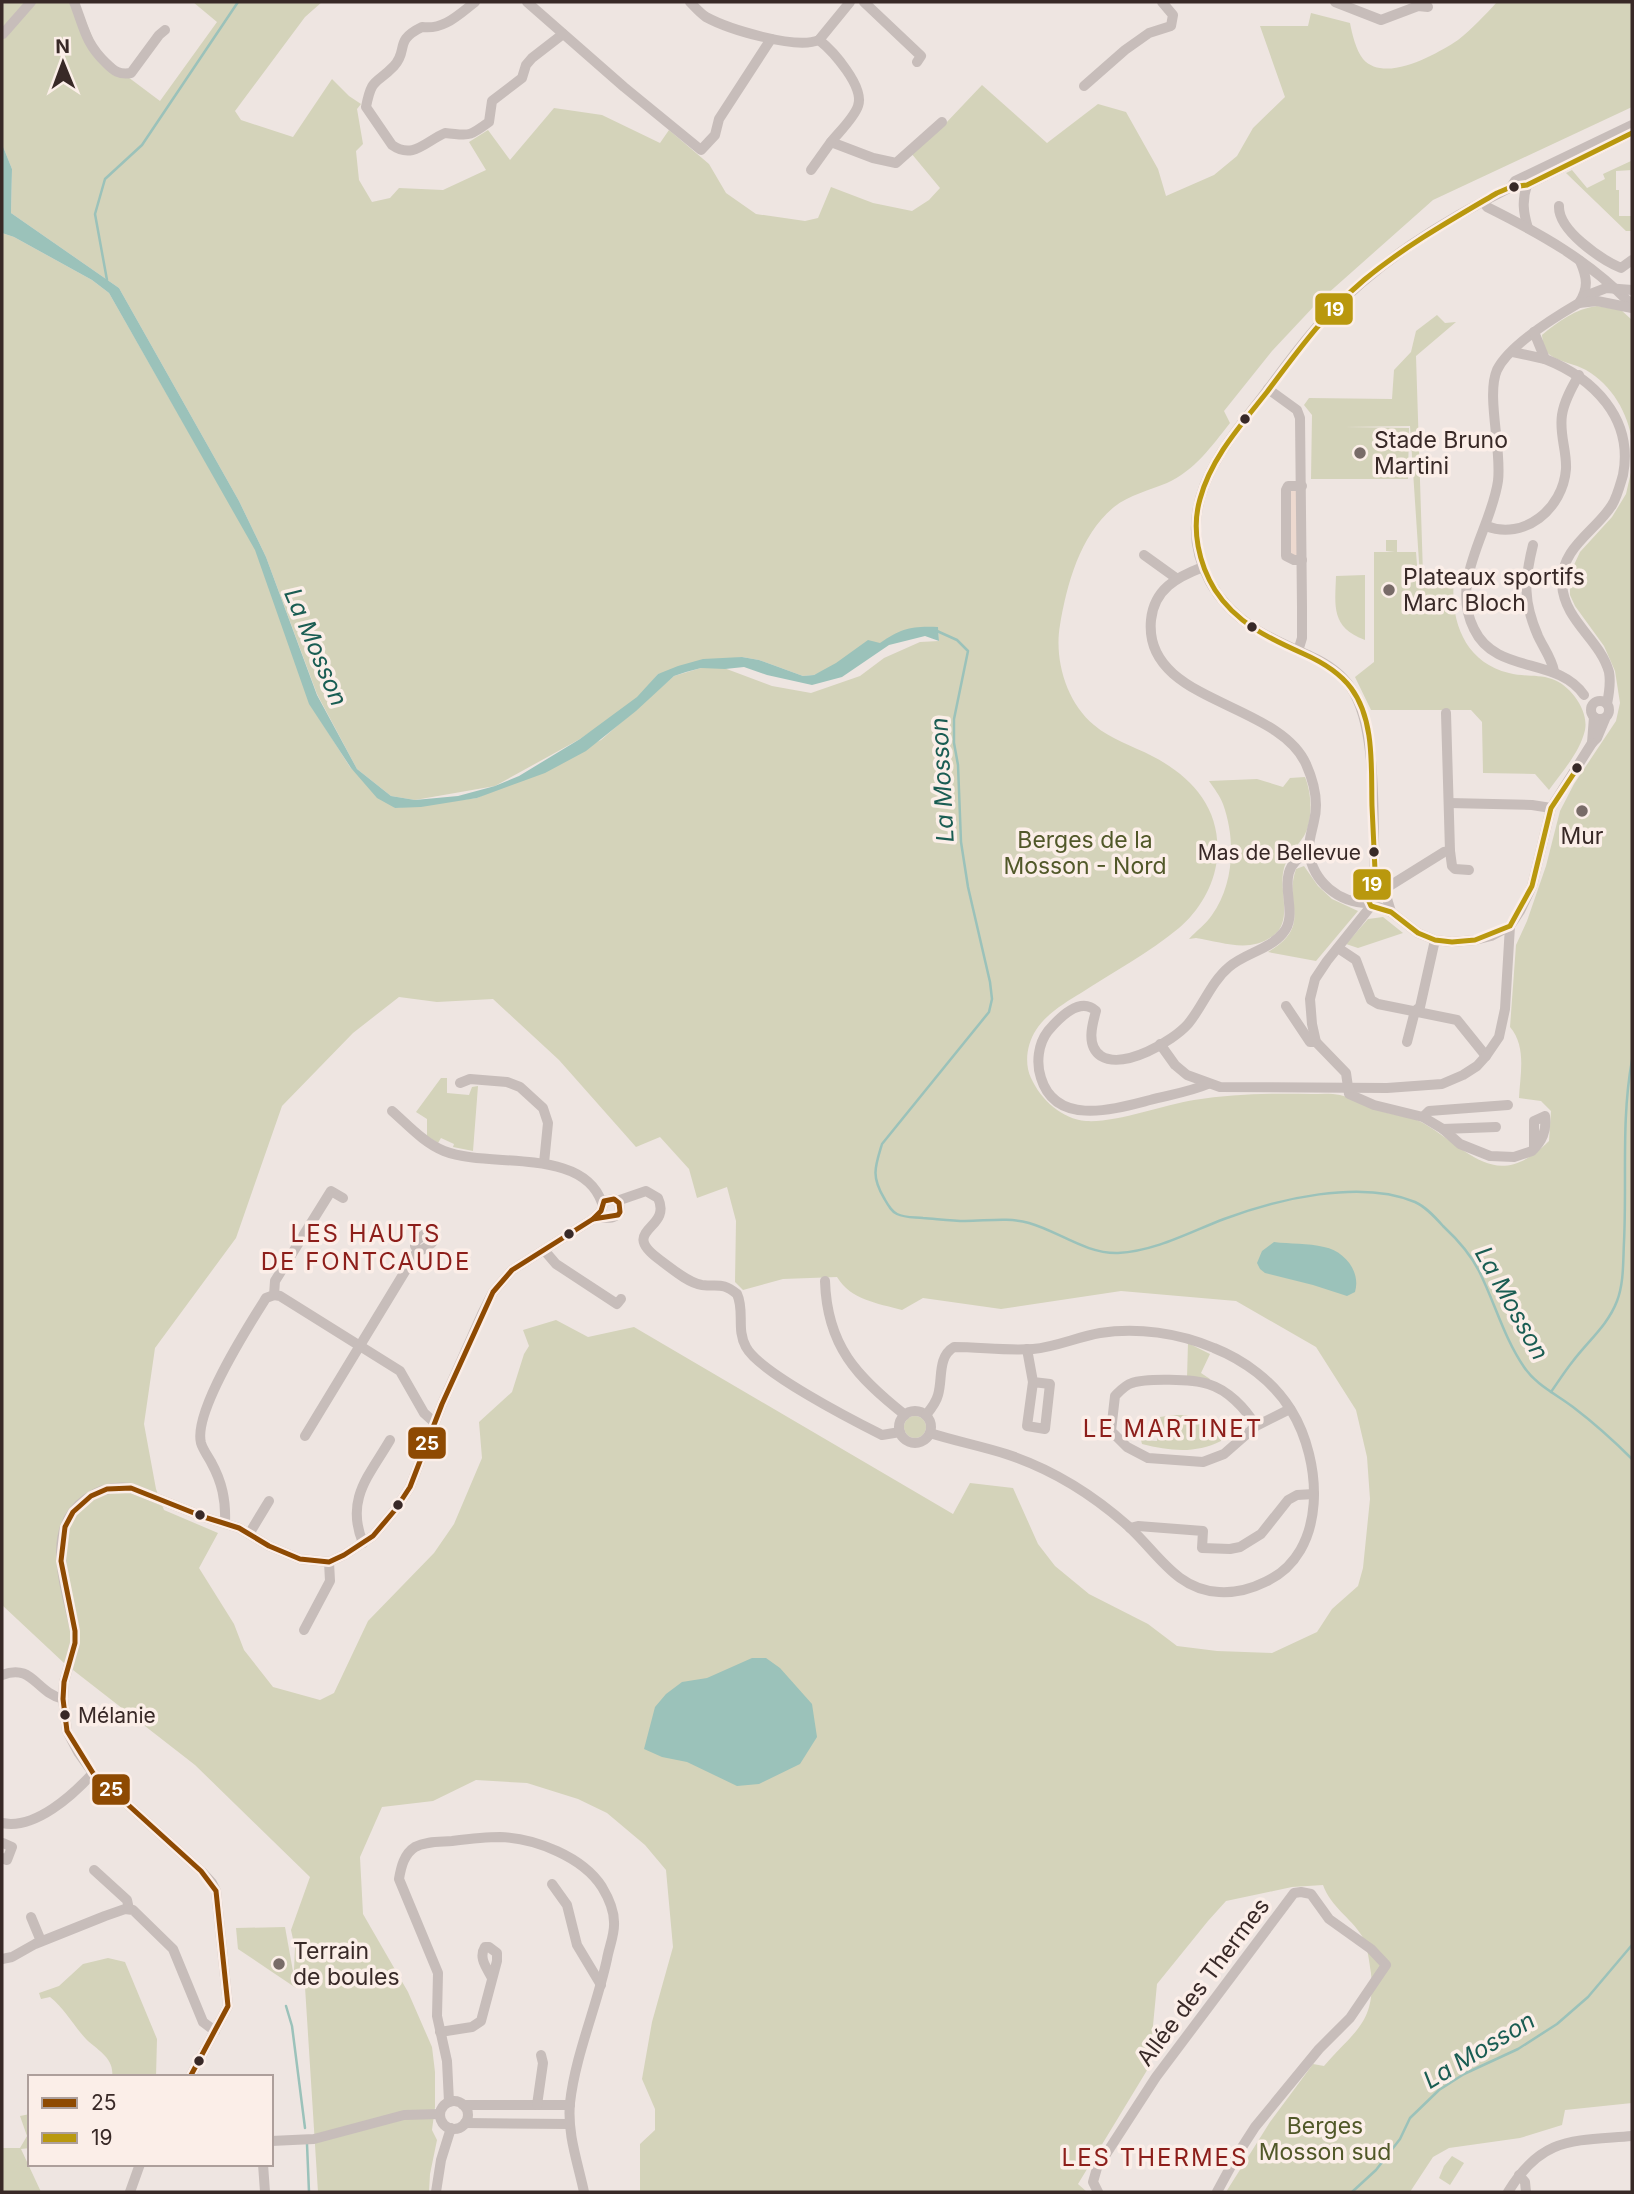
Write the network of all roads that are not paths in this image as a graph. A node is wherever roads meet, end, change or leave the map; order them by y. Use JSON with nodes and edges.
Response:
{"nodes":[{"id":1,"x":31,"y":2,"type":"edge"},
{"id":2,"x":74,"y":2,"type":"edge"},
{"id":3,"x":475,"y":2,"type":"edge"},
{"id":4,"x":527,"y":2,"type":"edge"},
{"id":5,"x":690,"y":2,"type":"edge"},
{"id":6,"x":850,"y":2,"type":"edge"},
{"id":7,"x":864,"y":2,"type":"edge"},
{"id":8,"x":1162,"y":2,"type":"edge"},
{"id":9,"x":1335,"y":2,"type":"edge"},
{"id":10,"x":1428,"y":6,"type":"dead end"},
{"id":11,"x":165,"y":30,"type":"dead end"},
{"id":12,"x":3,"y":34,"type":"edge"},
{"id":13,"x":563,"y":34,"type":"junction"},
{"id":14,"x":771,"y":39,"type":"junction"},
{"id":15,"x":819,"y":40,"type":"junction"},
{"id":16,"x":917,"y":62,"type":"dead end"},
{"id":17,"x":1084,"y":86,"type":"dead end"},
{"id":18,"x":942,"y":122,"type":"dead end"},
{"id":19,"x":1632,"y":125,"type":"edge"},
{"id":20,"x":1632,"y":133,"type":"edge"},
{"id":21,"x":831,"y":142,"type":"junction"},
{"id":22,"x":811,"y":170,"type":"dead end"},
{"id":23,"x":1527,"y":185,"type":"junction"},
{"id":24,"x":1511,"y":187,"type":"junction"},
{"id":25,"x":1483,"y":202,"type":"junction"},
{"id":26,"x":1559,"y":206,"type":"dead end"},
{"id":27,"x":1528,"y":228,"type":"junction"},
{"id":28,"x":1572,"y":234,"type":"junction"},
{"id":29,"x":1559,"y":245,"type":"junction"},
{"id":30,"x":1632,"y":260,"type":"edge"},
{"id":31,"x":1580,"y":261,"type":"junction"},
{"id":32,"x":1616,"y":289,"type":"junction"},
{"id":33,"x":1632,"y":289,"type":"edge"},
{"id":34,"x":1581,"y":300,"type":"junction"},
{"id":35,"x":1597,"y":301,"type":"junction"},
{"id":36,"x":1632,"y":307,"type":"edge"},
{"id":37,"x":1534,"y":332,"type":"junction"},
{"id":38,"x":1513,"y":352,"type":"junction"},
{"id":39,"x":1545,"y":359,"type":"junction"},
{"id":40,"x":1579,"y":375,"type":"junction"},
{"id":41,"x":1268,"y":389,"type":"junction"},
{"id":42,"x":1302,"y":485,"type":"junction"},
{"id":43,"x":1486,"y":526,"type":"junction"},
{"id":44,"x":1533,"y":545,"type":"dead end"},
{"id":45,"x":1144,"y":555,"type":"dead end"},
{"id":46,"x":1302,"y":560,"type":"junction"},
{"id":47,"x":1203,"y":567,"type":"junction"},
{"id":48,"x":1176,"y":578,"type":"junction"},
{"id":49,"x":1298,"y":651,"type":"junction"},
{"id":50,"x":1554,"y":671,"type":"junction"},
{"id":51,"x":1599,"y":710,"type":"junction"},
{"id":52,"x":1446,"y":713,"type":"dead end"},
{"id":53,"x":1449,"y":803,"type":"junction"},
{"id":54,"x":1551,"y":808,"type":"junction"},
{"id":55,"x":1450,"y":851,"type":"junction"},
{"id":56,"x":1309,"y":852,"type":"junction"},
{"id":57,"x":1469,"y":870,"type":"dead end"},
{"id":58,"x":1380,"y":892,"type":"junction"},
{"id":59,"x":1372,"y":905,"type":"junction"},
{"id":60,"x":1391,"y":912,"type":"junction"},
{"id":61,"x":1510,"y":926,"type":"junction"},
{"id":62,"x":1434,"y":940,"type":"junction"},
{"id":63,"x":1338,"y":948,"type":"junction"},
{"id":64,"x":1286,"y":1006,"type":"dead end"},
{"id":65,"x":1415,"y":1011,"type":"junction"},
{"id":66,"x":1316,"y":1042,"type":"junction"},
{"id":67,"x":1407,"y":1042,"type":"dead end"},
{"id":68,"x":1160,"y":1044,"type":"junction"},
{"id":69,"x":1486,"y":1056,"type":"junction"},
{"id":70,"x":460,"y":1083,"type":"dead end"},
{"id":71,"x":1208,"y":1084,"type":"junction"},
{"id":72,"x":1348,"y":1087,"type":"junction"},
{"id":73,"x":1508,"y":1105,"type":"dead end"},
{"id":74,"x":392,"y":1111,"type":"dead end"},
{"id":75,"x":1423,"y":1117,"type":"junction"},
{"id":76,"x":1496,"y":1127,"type":"dead end"},
{"id":77,"x":1443,"y":1129,"type":"junction"},
{"id":78,"x":1534,"y":1149,"type":"dead end"},
{"id":79,"x":544,"y":1163,"type":"junction"},
{"id":80,"x":343,"y":1198,"type":"dead end"},
{"id":81,"x":610,"y":1204,"type":"junction"},
{"id":82,"x":418,"y":1250,"type":"dead end"},
{"id":83,"x":544,"y":1250,"type":"junction"},
{"id":84,"x":825,"y":1282,"type":"dead end"},
{"id":85,"x":274,"y":1295,"type":"junction"},
{"id":86,"x":621,"y":1299,"type":"dead end"},
{"id":87,"x":359,"y":1346,"type":"junction"},
{"id":88,"x":1027,"y":1349,"type":"junction"},
{"id":89,"x":1033,"y":1382,"type":"junction"},
{"id":90,"x":1290,"y":1409,"type":"junction"},
{"id":91,"x":905,"y":1415,"type":"junction"},
{"id":92,"x":926,"y":1415,"type":"junction"},
{"id":93,"x":435,"y":1423,"type":"junction"},
{"id":94,"x":1255,"y":1426,"type":"junction"},
{"id":95,"x":900,"y":1432,"type":"junction"},
{"id":96,"x":930,"y":1433,"type":"junction"},
{"id":97,"x":305,"y":1436,"type":"dead end"},
{"id":98,"x":390,"y":1440,"type":"dead end"},
{"id":99,"x":1314,"y":1494,"type":"junction"},
{"id":100,"x":269,"y":1501,"type":"dead end"},
{"id":101,"x":225,"y":1523,"type":"junction"},
{"id":102,"x":1130,"y":1528,"type":"junction"},
{"id":103,"x":249,"y":1534,"type":"junction"},
{"id":104,"x":363,"y":1544,"type":"junction"},
{"id":105,"x":329,"y":1562,"type":"junction"},
{"id":106,"x":304,"y":1630,"type":"dead end"},
{"id":107,"x":2,"y":1675,"type":"edge"},
{"id":108,"x":62,"y":1699,"type":"junction"},
{"id":109,"x":93,"y":1773,"type":"junction"},
{"id":110,"x":5,"y":1823,"type":"edge"},
{"id":111,"x":2,"y":1844,"type":"edge"},
{"id":112,"x":2,"y":1858,"type":"edge"},
{"id":113,"x":94,"y":1870,"type":"dead end"},
{"id":114,"x":552,"y":1884,"type":"dead end"},
{"id":115,"x":130,"y":1909,"type":"junction"},
{"id":116,"x":31,"y":1917,"type":"dead end"},
{"id":117,"x":41,"y":1941,"type":"junction"},
{"id":118,"x":2,"y":1959,"type":"edge"},
{"id":119,"x":492,"y":1978,"type":"dead end"},
{"id":120,"x":601,"y":1985,"type":"junction"},
{"id":121,"x":215,"y":2031,"type":"junction"},
{"id":122,"x":440,"y":2032,"type":"junction"},
{"id":123,"x":541,"y":2055,"type":"dead end"},
{"id":124,"x":191,"y":2075,"type":"edge"},
{"id":125,"x":449,"y":2102,"type":"junction"},
{"id":126,"x":463,"y":2105,"type":"junction"},
{"id":127,"x":537,"y":2105,"type":"junction"},
{"id":128,"x":570,"y":2105,"type":"junction"},
{"id":129,"x":440,"y":2114,"type":"junction"},
{"id":130,"x":465,"y":2123,"type":"junction"},
{"id":131,"x":569,"y":2124,"type":"junction"},
{"id":132,"x":451,"y":2128,"type":"junction"},
{"id":133,"x":1632,"y":2136,"type":"edge"},
{"id":134,"x":273,"y":2141,"type":"edge"},
{"id":135,"x":139,"y":2166,"type":"edge"},
{"id":136,"x":262,"y":2166,"type":"edge"},
{"id":137,"x":1519,"y":2175,"type":"junction"},
{"id":138,"x":131,"y":2192,"type":"edge"},
{"id":139,"x":265,"y":2192,"type":"edge"},
{"id":140,"x":439,"y":2192,"type":"edge"},
{"id":141,"x":584,"y":2192,"type":"edge"},
{"id":142,"x":1098,"y":2192,"type":"edge"},
{"id":143,"x":1217,"y":2192,"type":"edge"},
{"id":144,"x":1508,"y":2192,"type":"edge"},
{"id":145,"x":1526,"y":2192,"type":"edge"}],
"edges":[{"from":1,"to":12,"type":"street"},
{"from":2,"to":11,"type":"street"},
{"from":3,"to":13,"type":"street"},
{"from":4,"to":13,"type":"street"},
{"from":5,"to":14,"type":"street"},
{"from":6,"to":15,"type":"street"},
{"from":7,"to":16,"type":"street"},
{"from":8,"to":17,"type":"street"},
{"from":9,"to":10,"type":"street"},
{"from":13,"to":14,"type":"street"},
{"from":14,"to":15,"type":"street"},
{"from":15,"to":21,"type":"street"},
{"from":18,"to":21,"type":"street"},
{"from":19,"to":24,"type":"street"},
{"from":20,"to":23,"type":"street"},
{"from":21,"to":22,"type":"street"},
{"from":23,"to":24,"type":"street"},
{"from":23,"to":27,"type":"street"},
{"from":24,"to":25,"type":"street"},
{"from":25,"to":27,"type":"street"},
{"from":25,"to":41,"type":"street"},
{"from":26,"to":28,"type":"street"},
{"from":27,"to":29,"type":"street"},
{"from":28,"to":29,"type":"street"},
{"from":28,"to":30,"type":"street"},
{"from":29,"to":31,"type":"street"},
{"from":31,"to":32,"type":"street"},
{"from":31,"to":34,"type":"street"},
{"from":32,"to":33,"type":"street"},
{"from":32,"to":34,"type":"street"},
{"from":32,"to":35,"type":"street"},
{"from":32,"to":36,"type":"street"},
{"from":34,"to":35,"type":"street"},
{"from":34,"to":37,"type":"street"},
{"from":35,"to":36,"type":"street"},
{"from":37,"to":38,"type":"street"},
{"from":37,"to":39,"type":"street"},
{"from":38,"to":39,"type":"street"},
{"from":38,"to":43,"type":"street"},
{"from":39,"to":40,"type":"street"},
{"from":40,"to":43,"type":"street"},
{"from":40,"to":51,"type":"street"},
{"from":41,"to":42,"type":"street"},
{"from":41,"to":47,"type":"street"},
{"from":42,"to":46,"type":"street"},
{"from":42,"to":46,"type":"street"},
{"from":43,"to":50,"type":"street"},
{"from":44,"to":50,"type":"street"},
{"from":45,"to":48,"type":"street"},
{"from":46,"to":49,"type":"street"},
{"from":47,"to":48,"type":"street"},
{"from":47,"to":49,"type":"street"},
{"from":48,"to":56,"type":"street"},
{"from":49,"to":58,"type":"street"},
{"from":50,"to":51,"type":"street"},
{"from":51,"to":54,"type":"street"},
{"from":52,"to":53,"type":"street"},
{"from":53,"to":54,"type":"street"},
{"from":53,"to":55,"type":"street"},
{"from":54,"to":61,"type":"street"},
{"from":55,"to":57,"type":"street"},
{"from":55,"to":58,"type":"street"},
{"from":56,"to":59,"type":"street"},
{"from":56,"to":68,"type":"street"},
{"from":58,"to":59,"type":"street"},
{"from":58,"to":59,"type":"street"},
{"from":58,"to":60,"type":"street"},
{"from":59,"to":60,"type":"street"},
{"from":59,"to":63,"type":"street"},
{"from":60,"to":62,"type":"street"},
{"from":61,"to":62,"type":"street"},
{"from":61,"to":69,"type":"street"},
{"from":62,"to":65,"type":"street"},
{"from":63,"to":65,"type":"street"},
{"from":63,"to":66,"type":"street"},
{"from":64,"to":66,"type":"street"},
{"from":65,"to":67,"type":"street"},
{"from":65,"to":69,"type":"street"},
{"from":66,"to":72,"type":"street"},
{"from":68,"to":71,"type":"street"},
{"from":68,"to":71,"type":"street"},
{"from":69,"to":72,"type":"street"},
{"from":70,"to":79,"type":"street"},
{"from":71,"to":72,"type":"street"},
{"from":72,"to":75,"type":"street"},
{"from":73,"to":75,"type":"street"},
{"from":74,"to":79,"type":"street"},
{"from":75,"to":77,"type":"street"},
{"from":76,"to":77,"type":"street"},
{"from":77,"to":78,"type":"street"},
{"from":79,"to":81,"type":"street"},
{"from":80,"to":85,"type":"street"},
{"from":81,"to":83,"type":"street"},
{"from":81,"to":95,"type":"street"},
{"from":82,"to":87,"type":"street"},
{"from":83,"to":86,"type":"street"},
{"from":83,"to":93,"type":"street"},
{"from":84,"to":91,"type":"street"},
{"from":85,"to":87,"type":"street"},
{"from":85,"to":101,"type":"street"},
{"from":87,"to":93,"type":"street"},
{"from":87,"to":97,"type":"street"},
{"from":88,"to":89,"type":"street"},
{"from":88,"to":90,"type":"street"},
{"from":88,"to":92,"type":"street"},
{"from":89,"to":89,"type":"street"},
{"from":90,"to":94,"type":"street"},
{"from":90,"to":99,"type":"street"},
{"from":91,"to":92,"type":"street"},
{"from":91,"to":95,"type":"street"},
{"from":92,"to":96,"type":"street"},
{"from":93,"to":104,"type":"street"},
{"from":94,"to":94,"type":"street"},
{"from":95,"to":96,"type":"street"},
{"from":96,"to":102,"type":"street"},
{"from":98,"to":104,"type":"street"},
{"from":99,"to":102,"type":"street"},
{"from":99,"to":102,"type":"street"},
{"from":100,"to":103,"type":"street"},
{"from":101,"to":103,"type":"street"},
{"from":101,"to":108,"type":"street"},
{"from":103,"to":105,"type":"street"},
{"from":104,"to":105,"type":"street"},
{"from":105,"to":106,"type":"street"},
{"from":107,"to":108,"type":"street"},
{"from":108,"to":109,"type":"street"},
{"from":109,"to":110,"type":"street"},
{"from":109,"to":121,"type":"street"},
{"from":110,"to":111,"type":"street"},
{"from":111,"to":112,"type":"street"},
{"from":113,"to":115,"type":"street"},
{"from":114,"to":120,"type":"street"},
{"from":115,"to":117,"type":"street"},
{"from":115,"to":121,"type":"street"},
{"from":116,"to":117,"type":"street"},
{"from":117,"to":118,"type":"street"},
{"from":119,"to":122,"type":"street"},
{"from":120,"to":122,"type":"street"},
{"from":120,"to":128,"type":"street"},
{"from":121,"to":124,"type":"street"},
{"from":122,"to":125,"type":"street"},
{"from":123,"to":127,"type":"street"},
{"from":125,"to":126,"type":"street"},
{"from":125,"to":129,"type":"street"},
{"from":126,"to":127,"type":"street"},
{"from":126,"to":130,"type":"street"},
{"from":127,"to":128,"type":"street"},
{"from":128,"to":131,"type":"street"},
{"from":129,"to":132,"type":"street"},
{"from":129,"to":134,"type":"street"},
{"from":130,"to":131,"type":"street"},
{"from":130,"to":132,"type":"street"},
{"from":131,"to":141,"type":"street"},
{"from":132,"to":140,"type":"street"},
{"from":133,"to":137,"type":"street"},
{"from":135,"to":138,"type":"street"},
{"from":136,"to":139,"type":"street"},
{"from":137,"to":144,"type":"street"},
{"from":137,"to":145,"type":"street"},
{"from":142,"to":143,"type":"street","name":"Allée des Thermes"}]}
